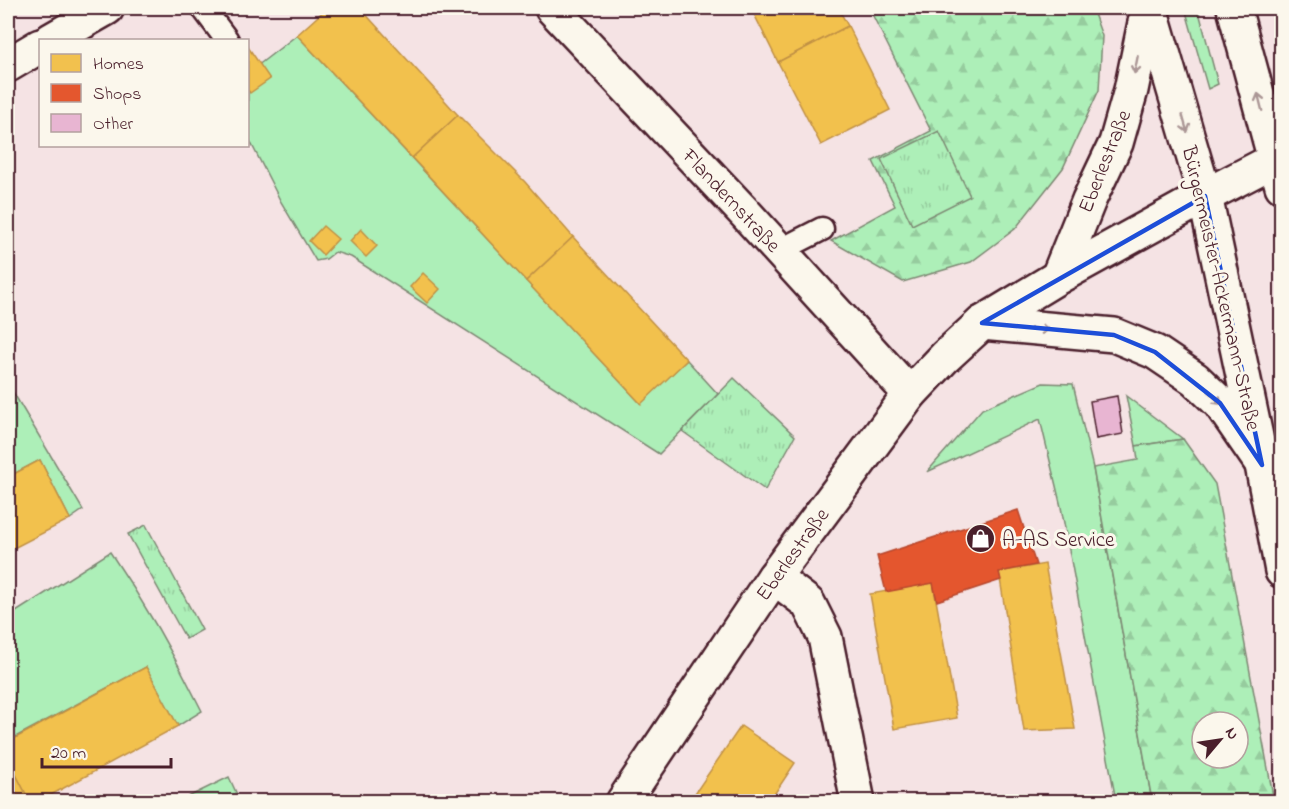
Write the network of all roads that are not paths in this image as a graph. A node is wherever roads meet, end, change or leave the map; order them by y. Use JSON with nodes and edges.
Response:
{"nodes":[{"id":1,"x":107,"y":8,"type":"edge"},
{"id":2,"x":203,"y":8,"type":"edge"},
{"id":3,"x":552,"y":8,"type":"edge"},
{"id":4,"x":1149,"y":8,"type":"edge"},
{"id":5,"x":1234,"y":8,"type":"edge"},
{"id":6,"x":53,"y":39,"type":"edge"},
{"id":7,"x":226,"y":39,"type":"edge"},
{"id":8,"x":39,"y":47,"type":"edge"},
{"id":9,"x":8,"y":65,"type":"edge"},
{"id":10,"x":1279,"y":167,"type":"edge"},
{"id":11,"x":1205,"y":196,"type":"junction"},
{"id":12,"x":822,"y":229,"type":"dead end"},
{"id":13,"x":779,"y":251,"type":"junction"},
{"id":14,"x":1058,"y":277,"type":"junction"},
{"id":15,"x":982,"y":324,"type":"junction"},
{"id":16,"x":910,"y":394,"type":"junction"},
{"id":17,"x":1262,"y":465,"type":"junction"},
{"id":18,"x":1281,"y":571,"type":"edge"},
{"id":19,"x":774,"y":577,"type":"junction"},
{"id":20,"x":623,"y":801,"type":"edge"},
{"id":21,"x":858,"y":801,"type":"edge"}],
"edges":[{"from":1,"to":6,"type":"street"},
{"from":2,"to":7,"type":"lane"},
{"from":3,"to":13,"type":"street","name":"Flandernstraße"},
{"from":4,"to":11,"type":"street","name":"Bürgermeister-Ackermann-Straße","one_way":true},
{"from":4,"to":14,"type":"street","name":"Eberlestraße","one_way":true},
{"from":10,"to":5,"type":"street","one_way":true},
{"from":8,"to":9,"type":"street"},
{"from":10,"to":11,"type":"street","name":"Eberlestraße"},
{"from":11,"to":14,"type":"street","name":"Eberlestraße"},
{"from":11,"to":17,"type":"street","name":"Bürgermeister-Ackermann-Straße"},
{"from":12,"to":13,"type":"lane"},
{"from":13,"to":16,"type":"street","name":"Flandernstraße"},
{"from":14,"to":15,"type":"street","name":"Eberlestraße"},
{"from":15,"to":16,"type":"street","name":"Eberlestraße"},
{"from":15,"to":17,"type":"street","one_way":true},
{"from":16,"to":19,"type":"street","name":"Eberlestraße"},
{"from":17,"to":18,"type":"street","name":"Bürgermeister-Ackermann-Straße"},
{"from":19,"to":20,"type":"street","name":"Eberlestraße"},
{"from":19,"to":21,"type":"street"}]}
